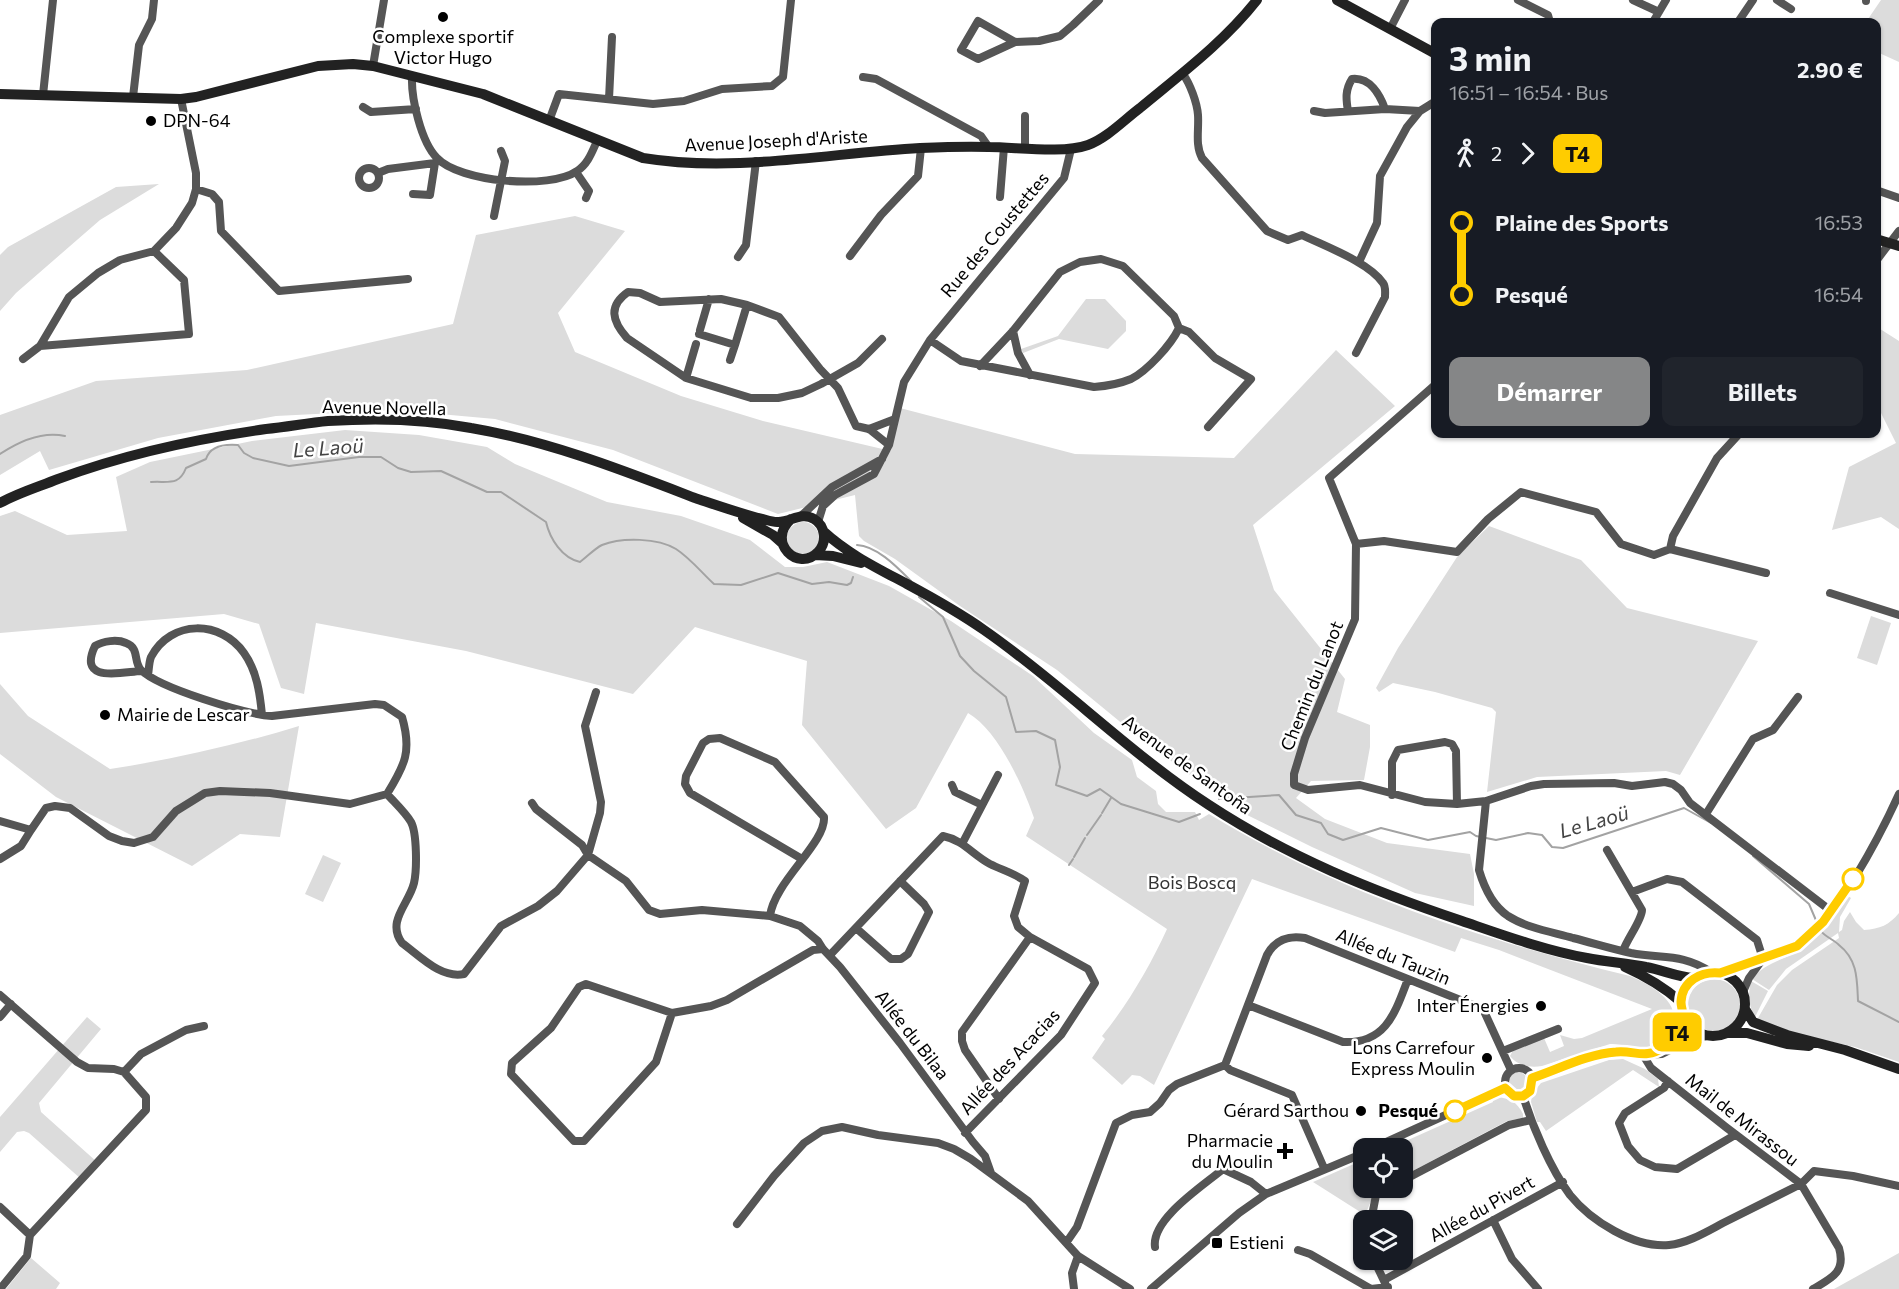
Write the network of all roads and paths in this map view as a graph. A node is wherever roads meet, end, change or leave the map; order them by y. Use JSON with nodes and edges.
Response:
{"nodes":[{"id":1,"x":53,"y":0,"type":"edge"},
{"id":2,"x":154,"y":0,"type":"edge"},
{"id":3,"x":384,"y":0,"type":"edge"},
{"id":4,"x":791,"y":0,"type":"edge"},
{"id":5,"x":1099,"y":0,"type":"edge"},
{"id":6,"x":1257,"y":0,"type":"edge"},
{"id":7,"x":1337,"y":0,"type":"edge"},
{"id":8,"x":1405,"y":0,"type":"edge"},
{"id":9,"x":1518,"y":0,"type":"edge"},
{"id":10,"x":1633,"y":0,"type":"edge"},
{"id":11,"x":1666,"y":0,"type":"edge"},
{"id":12,"x":1753,"y":0,"type":"edge"},
{"id":13,"x":1777,"y":0,"type":"edge"},
{"id":14,"x":1791,"y":9,"type":"dead end"},
{"id":15,"x":1659,"y":12,"type":"junction"},
{"id":16,"x":1549,"y":18,"type":"edge"},
{"id":17,"x":1655,"y":18,"type":"edge"},
{"id":18,"x":1741,"y":18,"type":"edge"},
{"id":19,"x":1390,"y":29,"type":"junction"},
{"id":20,"x":612,"y":37,"type":"dead end"},
{"id":21,"x":1015,"y":42,"type":"junction"},
{"id":22,"x":1431,"y":51,"type":"edge"},
{"id":23,"x":373,"y":66,"type":"junction"},
{"id":24,"x":1183,"y":74,"type":"junction"},
{"id":25,"x":412,"y":76,"type":"junction"},
{"id":26,"x":863,"y":77,"type":"dead end"},
{"id":27,"x":0,"y":94,"type":"edge"},
{"id":28,"x":43,"y":95,"type":"junction"},
{"id":29,"x":132,"y":98,"type":"junction"},
{"id":30,"x":181,"y":99,"type":"junction"},
{"id":31,"x":609,"y":99,"type":"junction"},
{"id":32,"x":1431,"y":104,"type":"edge"},
{"id":33,"x":363,"y":107,"type":"dead end"},
{"id":34,"x":416,"y":109,"type":"junction"},
{"id":35,"x":1385,"y":109,"type":"junction"},
{"id":36,"x":1314,"y":111,"type":"dead end"},
{"id":37,"x":1348,"y":111,"type":"junction"},
{"id":38,"x":1420,"y":111,"type":"junction"},
{"id":39,"x":1025,"y":116,"type":"dead end"},
{"id":40,"x":549,"y":121,"type":"junction"},
{"id":41,"x":597,"y":141,"type":"junction"},
{"id":42,"x":988,"y":147,"type":"junction"},
{"id":43,"x":1004,"y":147,"type":"junction"},
{"id":44,"x":921,"y":148,"type":"junction"},
{"id":45,"x":1025,"y":148,"type":"junction"},
{"id":46,"x":1071,"y":148,"type":"junction"},
{"id":47,"x":501,"y":151,"type":"dead end"},
{"id":48,"x":436,"y":161,"type":"junction"},
{"id":49,"x":756,"y":161,"type":"junction"},
{"id":50,"x":576,"y":172,"type":"junction"},
{"id":51,"x":378,"y":173,"type":"dead end"},
{"id":52,"x":502,"y":180,"type":"junction"},
{"id":53,"x":196,"y":189,"type":"junction"},
{"id":54,"x":1881,"y":192,"type":"edge"},
{"id":55,"x":412,"y":194,"type":"dead end"},
{"id":56,"x":1000,"y":197,"type":"dead end"},
{"id":57,"x":586,"y":198,"type":"dead end"},
{"id":58,"x":1899,"y":198,"type":"edge"},
{"id":59,"x":495,"y":216,"type":"dead end"},
{"id":60,"x":1899,"y":231,"type":"edge"},
{"id":61,"x":1895,"y":245,"type":"edge"},
{"id":62,"x":153,"y":251,"type":"junction"},
{"id":63,"x":850,"y":256,"type":"dead end"},
{"id":64,"x":738,"y":257,"type":"dead end"},
{"id":65,"x":1881,"y":257,"type":"edge"},
{"id":66,"x":1359,"y":262,"type":"junction"},
{"id":67,"x":408,"y":279,"type":"dead end"},
{"id":68,"x":709,"y":300,"type":"junction"},
{"id":69,"x":747,"y":305,"type":"junction"},
{"id":70,"x":1179,"y":328,"type":"junction"},
{"id":71,"x":1013,"y":331,"type":"junction"},
{"id":72,"x":882,"y":339,"type":"dead end"},
{"id":73,"x":930,"y":340,"type":"junction"},
{"id":74,"x":696,"y":344,"type":"dead end"},
{"id":75,"x":735,"y":345,"type":"junction"},
{"id":76,"x":40,"y":346,"type":"junction"},
{"id":77,"x":1356,"y":353,"type":"dead end"},
{"id":78,"x":23,"y":359,"type":"dead end"},
{"id":79,"x":730,"y":360,"type":"dead end"},
{"id":80,"x":981,"y":366,"type":"junction"},
{"id":81,"x":1030,"y":375,"type":"junction"},
{"id":82,"x":686,"y":378,"type":"junction"},
{"id":83,"x":830,"y":380,"type":"junction"},
{"id":84,"x":1431,"y":388,"type":"edge"},
{"id":85,"x":895,"y":419,"type":"junction"},
{"id":86,"x":1208,"y":427,"type":"dead end"},
{"id":87,"x":869,"y":429,"type":"junction"},
{"id":88,"x":1735,"y":438,"type":"edge"},
{"id":89,"x":889,"y":445,"type":"junction"},
{"id":90,"x":883,"y":459,"type":"junction"},
{"id":91,"x":0,"y":503,"type":"edge"},
{"id":92,"x":729,"y":510,"type":"junction"},
{"id":93,"x":796,"y":518,"type":"junction"},
{"id":94,"x":821,"y":526,"type":"junction"},
{"id":95,"x":782,"y":543,"type":"junction"},
{"id":96,"x":1356,"y":544,"type":"junction"},
{"id":97,"x":1670,"y":549,"type":"junction"},
{"id":98,"x":815,"y":555,"type":"junction"},
{"id":99,"x":871,"y":566,"type":"junction"},
{"id":100,"x":1766,"y":573,"type":"dead end"},
{"id":101,"x":1830,"y":593,"type":"dead end"},
{"id":102,"x":1899,"y":615,"type":"edge"},
{"id":103,"x":145,"y":673,"type":"junction"},
{"id":104,"x":597,"y":692,"type":"dead end"},
{"id":105,"x":1798,"y":697,"type":"dead end"},
{"id":106,"x":262,"y":715,"type":"junction"},
{"id":107,"x":998,"y":775,"type":"dead end"},
{"id":108,"x":952,"y":785,"type":"dead end"},
{"id":109,"x":387,"y":794,"type":"junction"},
{"id":110,"x":1899,"y":794,"type":"edge"},
{"id":111,"x":1392,"y":795,"type":"junction"},
{"id":112,"x":1486,"y":801,"type":"junction"},
{"id":113,"x":532,"y":803,"type":"dead end"},
{"id":114,"x":1457,"y":804,"type":"junction"},
{"id":115,"x":982,"y":806,"type":"junction"},
{"id":116,"x":1706,"y":814,"type":"junction"},
{"id":117,"x":0,"y":821,"type":"edge"},
{"id":118,"x":31,"y":830,"type":"junction"},
{"id":119,"x":962,"y":844,"type":"junction"},
{"id":120,"x":1607,"y":850,"type":"dead end"},
{"id":121,"x":588,"y":855,"type":"junction"},
{"id":122,"x":802,"y":858,"type":"junction"},
{"id":123,"x":0,"y":859,"type":"edge"},
{"id":124,"x":900,"y":881,"type":"junction"},
{"id":125,"x":1632,"y":892,"type":"junction"},
{"id":126,"x":1831,"y":911,"type":"junction"},
{"id":127,"x":771,"y":916,"type":"junction"},
{"id":128,"x":856,"y":928,"type":"junction"},
{"id":129,"x":1030,"y":937,"type":"junction"},
{"id":130,"x":823,"y":949,"type":"junction"},
{"id":131,"x":1623,"y":951,"type":"junction"},
{"id":132,"x":830,"y":955,"type":"junction"},
{"id":133,"x":1763,"y":959,"type":"junction"},
{"id":134,"x":1616,"y":963,"type":"junction"},
{"id":135,"x":1715,"y":972,"type":"junction"},
{"id":136,"x":1694,"y":978,"type":"junction"},
{"id":137,"x":1407,"y":979,"type":"junction"},
{"id":138,"x":1743,"y":992,"type":"junction"},
{"id":139,"x":0,"y":995,"type":"edge"},
{"id":140,"x":1681,"y":1002,"type":"junction"},
{"id":141,"x":10,"y":1004,"type":"junction"},
{"id":142,"x":1248,"y":1005,"type":"junction"},
{"id":143,"x":1745,"y":1009,"type":"junction"},
{"id":144,"x":672,"y":1013,"type":"junction"},
{"id":145,"x":0,"y":1017,"type":"edge"},
{"id":146,"x":1683,"y":1017,"type":"junction"},
{"id":147,"x":204,"y":1026,"type":"dead end"},
{"id":148,"x":1558,"y":1029,"type":"dead end"},
{"id":149,"x":1727,"y":1033,"type":"junction"},
{"id":150,"x":1707,"y":1036,"type":"junction"},
{"id":151,"x":1845,"y":1050,"type":"junction"},
{"id":152,"x":1503,"y":1052,"type":"junction"},
{"id":153,"x":1643,"y":1055,"type":"junction"},
{"id":154,"x":1225,"y":1065,"type":"junction"},
{"id":155,"x":1511,"y":1070,"type":"junction"},
{"id":156,"x":1899,"y":1070,"type":"edge"},
{"id":157,"x":124,"y":1072,"type":"junction"},
{"id":158,"x":1532,"y":1078,"type":"junction"},
{"id":159,"x":1668,"y":1081,"type":"junction"},
{"id":160,"x":1505,"y":1088,"type":"junction"},
{"id":161,"x":1523,"y":1096,"type":"junction"},
{"id":162,"x":999,"y":1099,"type":"junction"},
{"id":163,"x":1531,"y":1120,"type":"junction"},
{"id":164,"x":965,"y":1133,"type":"junction"},
{"id":165,"x":1735,"y":1135,"type":"junction"},
{"id":166,"x":1395,"y":1138,"type":"edge"},
{"id":167,"x":972,"y":1142,"type":"junction"},
{"id":168,"x":1353,"y":1157,"type":"edge"},
{"id":169,"x":971,"y":1159,"type":"junction"},
{"id":170,"x":1324,"y":1168,"type":"junction"},
{"id":171,"x":991,"y":1173,"type":"junction"},
{"id":172,"x":1413,"y":1175,"type":"edge"},
{"id":173,"x":1563,"y":1182,"type":"junction"},
{"id":174,"x":1801,"y":1184,"type":"junction"},
{"id":175,"x":1899,"y":1186,"type":"edge"},
{"id":176,"x":1266,"y":1194,"type":"junction"},
{"id":177,"x":0,"y":1207,"type":"edge"},
{"id":178,"x":1492,"y":1220,"type":"junction"},
{"id":179,"x":737,"y":1224,"type":"dead end"},
{"id":180,"x":30,"y":1235,"type":"junction"},
{"id":181,"x":1066,"y":1243,"type":"junction"},
{"id":182,"x":1155,"y":1248,"type":"dead end"},
{"id":183,"x":1298,"y":1250,"type":"dead end"},
{"id":184,"x":1078,"y":1256,"type":"junction"},
{"id":185,"x":1379,"y":1270,"type":"edge"},
{"id":186,"x":1387,"y":1285,"type":"edge"},
{"id":187,"x":0,"y":1288,"type":"edge"},
{"id":188,"x":1074,"y":1289,"type":"edge"},
{"id":189,"x":1130,"y":1289,"type":"edge"},
{"id":190,"x":1151,"y":1289,"type":"edge"},
{"id":191,"x":1538,"y":1289,"type":"edge"},
{"id":192,"x":1813,"y":1289,"type":"edge"}],
"edges":[{"from":1,"to":28,"type":"street"},
{"from":2,"to":29,"type":"street"},
{"from":3,"to":23,"type":"street"},
{"from":4,"to":31,"type":"street"},
{"from":5,"to":21,"type":"street"},
{"from":6,"to":24,"type":"main road"},
{"from":7,"to":19,"type":"main road"},
{"from":8,"to":19,"type":"street"},
{"from":9,"to":16,"type":"street"},
{"from":10,"to":15,"type":"street"},
{"from":11,"to":15,"type":"street"},
{"from":12,"to":18,"type":"street"},
{"from":13,"to":14,"type":"street"},
{"from":15,"to":17,"type":"street"},
{"from":19,"to":22,"type":"main road"},
{"from":20,"to":31,"type":"street"},
{"from":21,"to":21,"type":"street"},
{"from":23,"to":25,"type":"main road","name":"Avenue Joseph d'Ariste"},
{"from":23,"to":30,"type":"main road","name":"Avenue Joseph d'Ariste"},
{"from":24,"to":46,"type":"main road"},
{"from":24,"to":66,"type":"street"},
{"from":25,"to":34,"type":"street"},
{"from":25,"to":40,"type":"main road","name":"Avenue Joseph d'Ariste"},
{"from":26,"to":42,"type":"street"},
{"from":27,"to":28,"type":"main road","name":"Avenue Joseph d'Ariste"},
{"from":28,"to":29,"type":"main road","name":"Avenue Joseph d'Ariste"},
{"from":29,"to":30,"type":"main road","name":"Avenue Joseph d'Ariste"},
{"from":30,"to":53,"type":"street"},
{"from":31,"to":40,"type":"street"},
{"from":32,"to":38,"type":"street"},
{"from":33,"to":34,"type":"street"},
{"from":34,"to":48,"type":"street"},
{"from":35,"to":37,"type":"street"},
{"from":35,"to":37,"type":"street"},
{"from":35,"to":38,"type":"street"},
{"from":36,"to":37,"type":"street"},
{"from":38,"to":66,"type":"street"},
{"from":39,"to":45,"type":"street"},
{"from":40,"to":41,"type":"main road","name":"Avenue Joseph d'Ariste"},
{"from":41,"to":49,"type":"main road","name":"Avenue Joseph d'Ariste"},
{"from":41,"to":50,"type":"street"},
{"from":42,"to":43,"type":"main road","name":"Avenue Joseph d'Ariste"},
{"from":42,"to":44,"type":"main road","name":"Avenue Joseph d'Ariste"},
{"from":43,"to":45,"type":"main road","name":"Avenue Joseph d'Ariste"},
{"from":43,"to":56,"type":"street"},
{"from":44,"to":49,"type":"main road","name":"Avenue Joseph d'Ariste"},
{"from":44,"to":63,"type":"street"},
{"from":45,"to":46,"type":"main road","name":"Avenue Joseph d'Ariste"},
{"from":46,"to":73,"type":"street","name":"Rue des Coustettes"},
{"from":47,"to":52,"type":"street"},
{"from":48,"to":51,"type":"street"},
{"from":48,"to":52,"type":"street"},
{"from":48,"to":55,"type":"street"},
{"from":49,"to":64,"type":"street"},
{"from":50,"to":52,"type":"street"},
{"from":50,"to":57,"type":"street"},
{"from":52,"to":59,"type":"street"},
{"from":53,"to":62,"type":"street"},
{"from":53,"to":67,"type":"street"},
{"from":54,"to":58,"type":"street"},
{"from":60,"to":61,"type":"street"},
{"from":61,"to":65,"type":"street"},
{"from":62,"to":76,"type":"street"},
{"from":62,"to":76,"type":"street"},
{"from":66,"to":77,"type":"street"},
{"from":68,"to":69,"type":"street"},
{"from":68,"to":75,"type":"street"},
{"from":68,"to":82,"type":"street"},
{"from":69,"to":75,"type":"street"},
{"from":69,"to":83,"type":"street"},
{"from":70,"to":71,"type":"street"},
{"from":70,"to":81,"type":"street"},
{"from":70,"to":86,"type":"street"},
{"from":71,"to":80,"type":"street"},
{"from":71,"to":81,"type":"street"},
{"from":72,"to":83,"type":"street"},
{"from":73,"to":80,"type":"street"},
{"from":73,"to":85,"type":"street","name":"Rue des Coustettes"},
{"from":74,"to":82,"type":"street"},
{"from":75,"to":79,"type":"street"},
{"from":76,"to":78,"type":"street"},
{"from":80,"to":81,"type":"street"},
{"from":82,"to":83,"type":"street"},
{"from":83,"to":87,"type":"street"},
{"from":84,"to":96,"type":"street","name":"Chemin du Lanot"},
{"from":85,"to":87,"type":"street"},
{"from":85,"to":89,"type":"street","name":"Rue des Coustettes"},
{"from":87,"to":89,"type":"street"},
{"from":88,"to":97,"type":"street"},
{"from":89,"to":90,"type":"street","name":"Rue des Coustettes"},
{"from":90,"to":93,"type":"street"},
{"from":90,"to":94,"type":"street","name":"Rue des Coustettes"},
{"from":91,"to":92,"type":"main road","name":"Avenue Novella"},
{"from":92,"to":93,"type":"main road","name":"Avenue Novella"},
{"from":92,"to":95,"type":"main road","name":"Avenue Novella"},
{"from":93,"to":94,"type":"main road"},
{"from":93,"to":95,"type":"main road"},
{"from":94,"to":98,"type":"main road"},
{"from":94,"to":99,"type":"main road","name":"Avenue de Santoña"},
{"from":95,"to":98,"type":"main road"},
{"from":96,"to":97,"type":"street"},
{"from":96,"to":111,"type":"street","name":"Chemin du Lanot"},
{"from":97,"to":100,"type":"street"},
{"from":98,"to":99,"type":"main road","name":"Avenue de Santoña"},
{"from":99,"to":134,"type":"main road","name":"Avenue de Santoña"},
{"from":101,"to":102,"type":"street"},
{"from":103,"to":103,"type":"street"},
{"from":103,"to":106,"type":"street"},
{"from":103,"to":106,"type":"street"},
{"from":104,"to":121,"type":"street"},
{"from":105,"to":116,"type":"street"},
{"from":106,"to":109,"type":"street"},
{"from":107,"to":115,"type":"street"},
{"from":108,"to":115,"type":"street"},
{"from":109,"to":118,"type":"street"},
{"from":109,"to":121,"type":"street"},
{"from":110,"to":126,"type":"street"},
{"from":111,"to":114,"type":"street","name":"Chemin du Lanot"},
{"from":111,"to":114,"type":"street"},
{"from":112,"to":114,"type":"street","name":"Chemin du Lanot"},
{"from":112,"to":116,"type":"street","name":"Chemin du Lanot"},
{"from":112,"to":131,"type":"street"},
{"from":113,"to":121,"type":"street","name":"Allée du Bilaa"},
{"from":115,"to":119,"type":"street"},
{"from":116,"to":126,"type":"street","name":"Chemin du Lanot"},
{"from":117,"to":118,"type":"street"},
{"from":118,"to":123,"type":"street"},
{"from":119,"to":124,"type":"street"},
{"from":119,"to":129,"type":"street","name":"Allée des Acacias"},
{"from":120,"to":125,"type":"street"},
{"from":121,"to":127,"type":"street","name":"Allée du Bilaa"},
{"from":122,"to":122,"type":"street"},
{"from":122,"to":127,"type":"street"},
{"from":124,"to":128,"type":"street"},
{"from":124,"to":128,"type":"street"},
{"from":125,"to":131,"type":"street"},
{"from":125,"to":133,"type":"street"},
{"from":126,"to":133,"type":"street"},
{"from":127,"to":130,"type":"street","name":"Allée du Bilaa"},
{"from":128,"to":132,"type":"street"},
{"from":129,"to":162,"type":"street"},
{"from":129,"to":162,"type":"street","name":"Allée des Acacias"},
{"from":130,"to":132,"type":"street","name":"Allée du Bilaa"},
{"from":130,"to":144,"type":"street"},
{"from":131,"to":135,"type":"street"},
{"from":132,"to":164,"type":"street","name":"Allée du Bilaa"},
{"from":133,"to":135,"type":"street"},
{"from":133,"to":138,"type":"street"},
{"from":134,"to":136,"type":"main road","name":"Avenue de Santoña"},
{"from":134,"to":140,"type":"main road","name":"Avenue de Santoña"},
{"from":135,"to":136,"type":"main road"},
{"from":135,"to":138,"type":"main road"},
{"from":136,"to":140,"type":"main road"},
{"from":137,"to":142,"type":"street"},
{"from":137,"to":142,"type":"street","name":"Allée du Tauzin"},
{"from":137,"to":152,"type":"street","name":"Allée du Tauzin"},
{"from":138,"to":143,"type":"main road"},
{"from":139,"to":141,"type":"street"},
{"from":140,"to":146,"type":"main road"},
{"from":141,"to":145,"type":"street"},
{"from":141,"to":157,"type":"street"},
{"from":142,"to":154,"type":"street"},
{"from":143,"to":149,"type":"main road"},
{"from":143,"to":151,"type":"main road"},
{"from":144,"to":144,"type":"street"},
{"from":146,"to":150,"type":"main road"},
{"from":146,"to":153,"type":"street"},
{"from":147,"to":157,"type":"street"},
{"from":148,"to":152,"type":"street"},
{"from":149,"to":150,"type":"main road"},
{"from":149,"to":151,"type":"main road"},
{"from":150,"to":153,"type":"street"},
{"from":151,"to":156,"type":"main road"},
{"from":152,"to":155,"type":"street","name":"Allée du Tauzin"},
{"from":153,"to":158,"type":"street"},
{"from":153,"to":159,"type":"street","name":"Mail de Mirassou"},
{"from":154,"to":170,"type":"street"},
{"from":154,"to":181,"type":"street"},
{"from":155,"to":158,"type":"street"},
{"from":155,"to":160,"type":"street"},
{"from":157,"to":180,"type":"street"},
{"from":158,"to":161,"type":"street"},
{"from":159,"to":165,"type":"street","name":"Mail de Mirassou"},
{"from":159,"to":165,"type":"street"},
{"from":160,"to":161,"type":"street"},
{"from":160,"to":166,"type":"street"},
{"from":161,"to":163,"type":"street"},
{"from":162,"to":164,"type":"street","name":"Allée des Acacias"},
{"from":163,"to":172,"type":"street"},
{"from":163,"to":173,"type":"street"},
{"from":164,"to":167,"type":"street","name":"Allée du Bilaa"},
{"from":165,"to":174,"type":"street","name":"Mail de Mirassou"},
{"from":167,"to":169,"type":"street"},
{"from":167,"to":171,"type":"street","name":"Allée du Bilaa"},
{"from":168,"to":170,"type":"street"},
{"from":169,"to":171,"type":"street"},
{"from":169,"to":179,"type":"street"},
{"from":170,"to":176,"type":"street"},
{"from":171,"to":181,"type":"street"},
{"from":173,"to":174,"type":"street"},
{"from":173,"to":178,"type":"street","name":"Allée du Pivert"},
{"from":174,"to":175,"type":"street","name":"Mail de Mirassou"},
{"from":174,"to":192,"type":"street"},
{"from":176,"to":182,"type":"street"},
{"from":176,"to":190,"type":"street"},
{"from":177,"to":180,"type":"street"},
{"from":178,"to":186,"type":"street","name":"Allée du Pivert"},
{"from":178,"to":191,"type":"street"},
{"from":180,"to":187,"type":"street"},
{"from":181,"to":184,"type":"street"},
{"from":183,"to":186,"type":"street"},
{"from":184,"to":188,"type":"street"},
{"from":184,"to":189,"type":"street"},
{"from":185,"to":186,"type":"street"}]}
